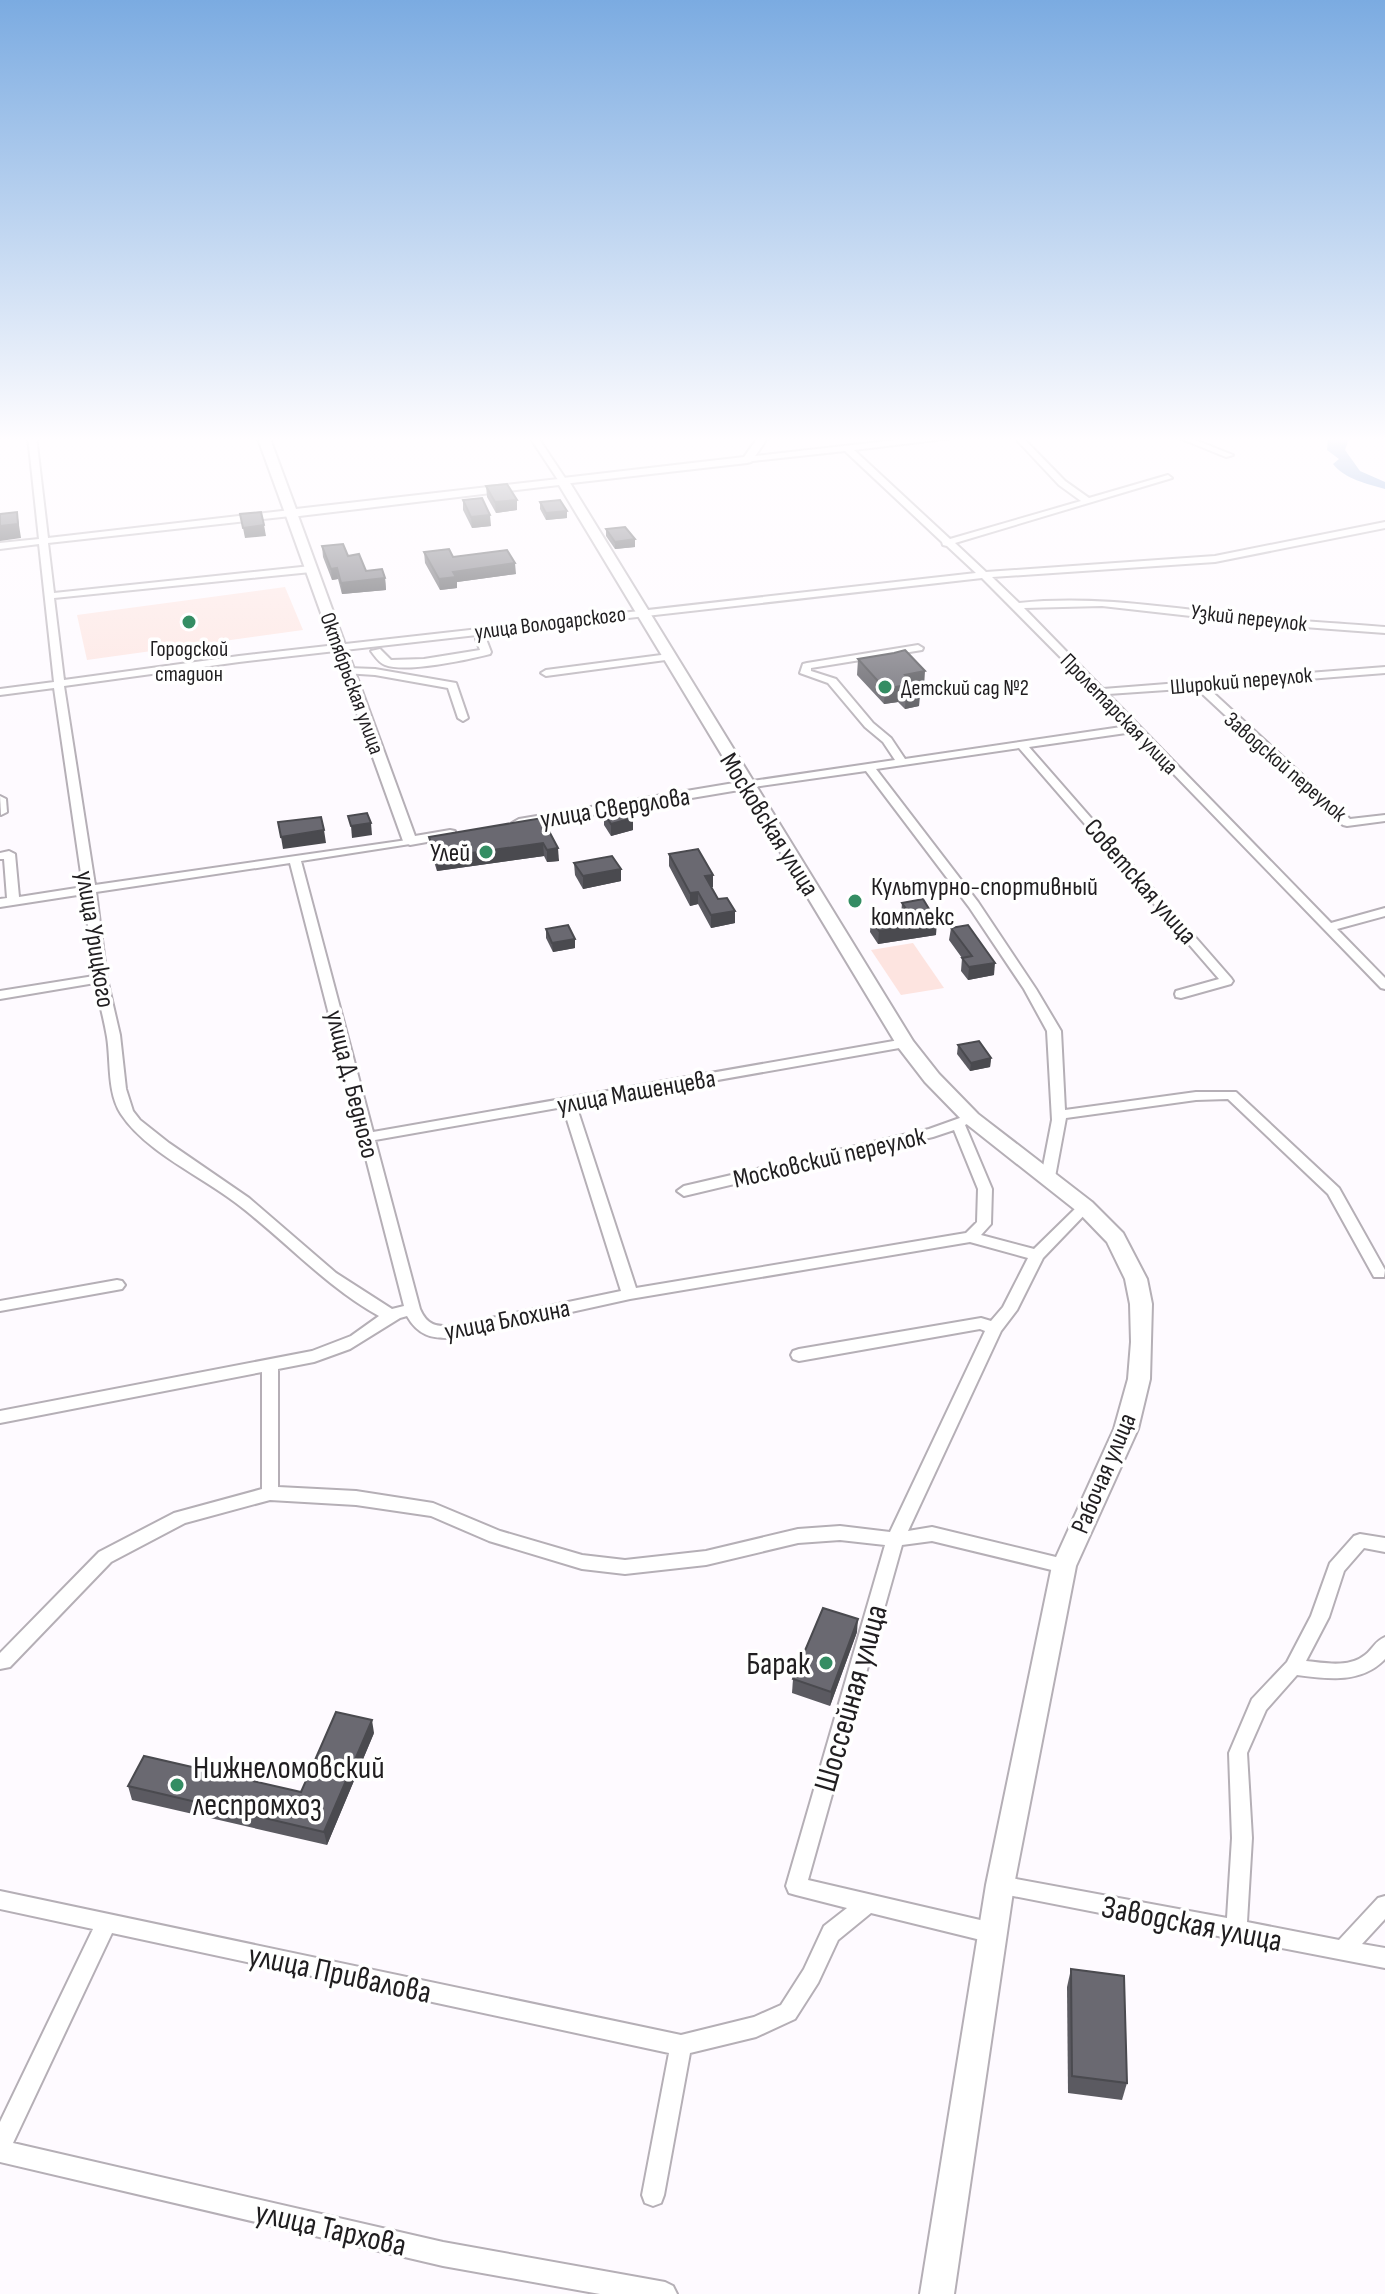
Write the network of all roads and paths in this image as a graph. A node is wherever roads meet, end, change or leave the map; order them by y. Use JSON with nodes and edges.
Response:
{"nodes":[{"id":1,"x":26,"y":543,"type":"edge"},
{"id":2,"x":44,"y":543,"type":"edge"},
{"id":3,"x":302,"y":543,"type":"edge"},
{"id":4,"x":600,"y":543,"type":"edge"},
{"id":5,"x":946,"y":543,"type":"edge"},
{"id":6,"x":1295,"y":543,"type":"edge"},
{"id":7,"x":0,"y":546,"type":"edge"},
{"id":8,"x":311,"y":569,"type":"junction"},
{"id":9,"x":985,"y":575,"type":"junction"},
{"id":10,"x":50,"y":596,"type":"junction"},
{"id":11,"x":1017,"y":606,"type":"junction"},
{"id":12,"x":644,"y":616,"type":"junction"},
{"id":13,"x":1385,"y":630,"type":"edge"},
{"id":14,"x":918,"y":648,"type":"dead end"},
{"id":15,"x":341,"y":651,"type":"junction"},
{"id":16,"x":669,"y":657,"type":"junction"},
{"id":17,"x":1385,"y":670,"type":"edge"},
{"id":18,"x":348,"y":671,"type":"junction"},
{"id":19,"x":546,"y":673,"type":"dead end"},
{"id":20,"x":59,"y":684,"type":"junction"},
{"id":21,"x":1198,"y":684,"type":"junction"},
{"id":22,"x":23,"y":689,"type":"junction"},
{"id":23,"x":0,"y":692,"type":"edge"},
{"id":24,"x":1098,"y":692,"type":"junction"},
{"id":25,"x":0,"y":704,"type":"edge"},
{"id":26,"x":463,"y":718,"type":"dead end"},
{"id":27,"x":1136,"y":728,"type":"junction"},
{"id":28,"x":1022,"y":745,"type":"junction"},
{"id":29,"x":902,"y":762,"type":"junction"},
{"id":30,"x":869,"y":767,"type":"junction"},
{"id":31,"x":746,"y":785,"type":"junction"},
{"id":32,"x":0,"y":799,"type":"edge"},
{"id":33,"x":1,"y":812,"type":"edge"},
{"id":34,"x":1385,"y":818,"type":"edge"},
{"id":35,"x":501,"y":826,"type":"edge"},
{"id":36,"x":471,"y":831,"type":"edge"},
{"id":37,"x":410,"y":841,"type":"junction"},
{"id":38,"x":0,"y":856,"type":"edge"},
{"id":39,"x":295,"y":859,"type":"junction"},
{"id":40,"x":88,"y":890,"type":"junction"},
{"id":41,"x":6,"y":902,"type":"edge"},
{"id":42,"x":1385,"y":912,"type":"edge"},
{"id":43,"x":1329,"y":927,"type":"junction"},
{"id":44,"x":99,"y":979,"type":"junction"},
{"id":45,"x":1385,"y":985,"type":"edge"},
{"id":46,"x":1181,"y":994,"type":"dead end"},
{"id":47,"x":0,"y":995,"type":"edge"},
{"id":48,"x":905,"y":1043,"type":"junction"},
{"id":49,"x":569,"y":1103,"type":"junction"},
{"id":50,"x":1059,"y":1115,"type":"junction"},
{"id":51,"x":965,"y":1121,"type":"junction"},
{"id":52,"x":367,"y":1137,"type":"junction"},
{"id":53,"x":1048,"y":1177,"type":"junction"},
{"id":54,"x":684,"y":1191,"type":"dead end"},
{"id":55,"x":1085,"y":1207,"type":"junction"},
{"id":56,"x":970,"y":1237,"type":"junction"},
{"id":57,"x":1037,"y":1255,"type":"junction"},
{"id":58,"x":1379,"y":1273,"type":"dead end"},
{"id":59,"x":117,"y":1285,"type":"dead end"},
{"id":60,"x":630,"y":1294,"type":"junction"},
{"id":61,"x":0,"y":1306,"type":"edge"},
{"id":62,"x":412,"y":1309,"type":"junction"},
{"id":63,"x":388,"y":1314,"type":"junction"},
{"id":64,"x":994,"y":1328,"type":"junction"},
{"id":65,"x":799,"y":1355,"type":"dead end"},
{"id":66,"x":270,"y":1364,"type":"junction"},
{"id":67,"x":0,"y":1417,"type":"edge"},
{"id":68,"x":270,"y":1493,"type":"junction"},
{"id":69,"x":895,"y":1539,"type":"junction"},
{"id":70,"x":1385,"y":1545,"type":"edge"},
{"id":71,"x":1064,"y":1566,"type":"junction"},
{"id":72,"x":1385,"y":1645,"type":"edge"},
{"id":73,"x":0,"y":1661,"type":"edge"},
{"id":74,"x":1293,"y":1667,"type":"junction"},
{"id":75,"x":1000,"y":1885,"type":"junction"},
{"id":76,"x":0,"y":1900,"type":"edge"},
{"id":77,"x":866,"y":1905,"type":"junction"},
{"id":78,"x":1385,"y":1905,"type":"edge"},
{"id":79,"x":106,"y":1923,"type":"junction"},
{"id":80,"x":1236,"y":1932,"type":"junction"},
{"id":81,"x":993,"y":1933,"type":"junction"},
{"id":82,"x":1342,"y":1951,"type":"junction"},
{"id":83,"x":1385,"y":1958,"type":"edge"},
{"id":84,"x":681,"y":2045,"type":"junction"},
{"id":85,"x":0,"y":2148,"type":"edge"},
{"id":86,"x":653,"y":2195,"type":"dead end"},
{"id":87,"x":665,"y":2294,"type":"edge"},
{"id":88,"x":937,"y":2294,"type":"edge"}],
"edges":[{"from":1,"to":7,"type":"street"},
{"from":2,"to":10,"type":"street","name":"улица Урицкого"},
{"from":3,"to":8,"type":"street","name":"Октябрьская улица"},
{"from":4,"to":12,"type":"main road","name":"Московская улица"},
{"from":5,"to":9,"type":"street","name":"Пролетарская улица"},
{"from":6,"to":9,"type":"street","name":"улица Володарского"},
{"from":8,"to":10,"type":"street"},
{"from":8,"to":15,"type":"street","name":"Октябрьская улица"},
{"from":9,"to":11,"type":"street","name":"Пролетарская улица"},
{"from":9,"to":12,"type":"street","name":"улица Володарского"},
{"from":10,"to":20,"type":"street","name":"улица Урицкого"},
{"from":11,"to":13,"type":"street","name":"Узкий переулок"},
{"from":11,"to":24,"type":"street","name":"Пролетарская улица"},
{"from":12,"to":15,"type":"street","name":"улица Володарского"},
{"from":12,"to":15,"type":"street"},
{"from":12,"to":16,"type":"main road","name":"Московская улица"},
{"from":14,"to":29,"type":"street"},
{"from":15,"to":18,"type":"street","name":"Октябрьская улица"},
{"from":15,"to":20,"type":"street","name":"улица Володарского"},
{"from":16,"to":19,"type":"street"},
{"from":16,"to":31,"type":"main road","name":"Московская улица"},
{"from":17,"to":21,"type":"street","name":"Широкий переулок"},
{"from":18,"to":26,"type":"street"},
{"from":18,"to":37,"type":"street","name":"Октябрьская улица"},
{"from":20,"to":22,"type":"street","name":"улица Володарского"},
{"from":20,"to":40,"type":"street","name":"улица Урицкого"},
{"from":21,"to":24,"type":"street","name":"Широкий переулок"},
{"from":21,"to":34,"type":"street","name":"Заводской переулок"},
{"from":22,"to":23,"type":"street","name":"улица Володарского"},
{"from":22,"to":25,"type":"street"},
{"from":24,"to":27,"type":"street","name":"Пролетарская улица"},
{"from":27,"to":28,"type":"street","name":"улица Свердлова"},
{"from":27,"to":43,"type":"street","name":"Пролетарская улица"},
{"from":28,"to":29,"type":"street","name":"улица Свердлова"},
{"from":28,"to":46,"type":"street","name":"Советская улица"},
{"from":29,"to":30,"type":"street","name":"улица Свердлова"},
{"from":30,"to":31,"type":"street","name":"улица Свердлова"},
{"from":30,"to":50,"type":"street"},
{"from":31,"to":35,"type":"street","name":"улица Свердлова"},
{"from":31,"to":48,"type":"main road","name":"Московская улица"},
{"from":32,"to":33,"type":"street"},
{"from":36,"to":37,"type":"street"},
{"from":37,"to":39,"type":"street"},
{"from":38,"to":41,"type":"street"},
{"from":39,"to":40,"type":"street"},
{"from":39,"to":52,"type":"street","name":"улица Д. Бедного"},
{"from":40,"to":41,"type":"street"},
{"from":40,"to":44,"type":"street","name":"улица Урицкого"},
{"from":42,"to":43,"type":"street"},
{"from":43,"to":45,"type":"street","name":"Пролетарская улица"},
{"from":44,"to":47,"type":"street"},
{"from":44,"to":63,"type":"street","name":"улица Урицкого"},
{"from":48,"to":49,"type":"street","name":"улица Машенцева"},
{"from":48,"to":51,"type":"main road","name":"Московская улица"},
{"from":49,"to":52,"type":"street","name":"улица Машенцева"},
{"from":49,"to":60,"type":"street"},
{"from":50,"to":53,"type":"street"},
{"from":50,"to":58,"type":"street"},
{"from":51,"to":53,"type":"main road","name":"Московская улица"},
{"from":51,"to":54,"type":"street","name":"Московский переулок"},
{"from":51,"to":56,"type":"street"},
{"from":52,"to":62,"type":"street","name":"улица Д. Бедного"},
{"from":53,"to":55,"type":"main road","name":"Рабочая улица"},
{"from":55,"to":57,"type":"street","name":"Шоссейная улица"},
{"from":55,"to":71,"type":"main road","name":"Рабочая улица"},
{"from":56,"to":57,"type":"street","name":"улица Блохина"},
{"from":56,"to":60,"type":"street","name":"улица Блохина"},
{"from":57,"to":64,"type":"street","name":"Шоссейная улица"},
{"from":59,"to":61,"type":"street"},
{"from":60,"to":62,"type":"street","name":"улица Блохина"},
{"from":62,"to":63,"type":"street","name":"улица Блохина"},
{"from":63,"to":66,"type":"street","name":"улица Блохина"},
{"from":64,"to":65,"type":"street"},
{"from":64,"to":69,"type":"street","name":"Шоссейная улица"},
{"from":66,"to":67,"type":"street","name":"улица Блохина"},
{"from":66,"to":68,"type":"street"},
{"from":68,"to":69,"type":"street"},
{"from":68,"to":73,"type":"street"},
{"from":69,"to":71,"type":"street"},
{"from":69,"to":77,"type":"street","name":"Шоссейная улица"},
{"from":70,"to":74,"type":"street"},
{"from":71,"to":75,"type":"main road","name":"Рабочая улица"},
{"from":72,"to":74,"type":"street"},
{"from":74,"to":80,"type":"street"},
{"from":75,"to":80,"type":"street","name":"Заводская улица"},
{"from":75,"to":81,"type":"main road"},
{"from":76,"to":79,"type":"street","name":"улица Привалова"},
{"from":77,"to":81,"type":"street","name":"Шоссейная улица"},
{"from":77,"to":84,"type":"street"},
{"from":78,"to":82,"type":"street"},
{"from":79,"to":84,"type":"street","name":"улица Привалова"},
{"from":79,"to":85,"type":"street"},
{"from":80,"to":82,"type":"street","name":"Заводская улица"},
{"from":81,"to":88,"type":"main road"},
{"from":82,"to":83,"type":"street","name":"Заводская улица"},
{"from":84,"to":86,"type":"street"},
{"from":85,"to":87,"type":"street","name":"улица Тархова"}]}
